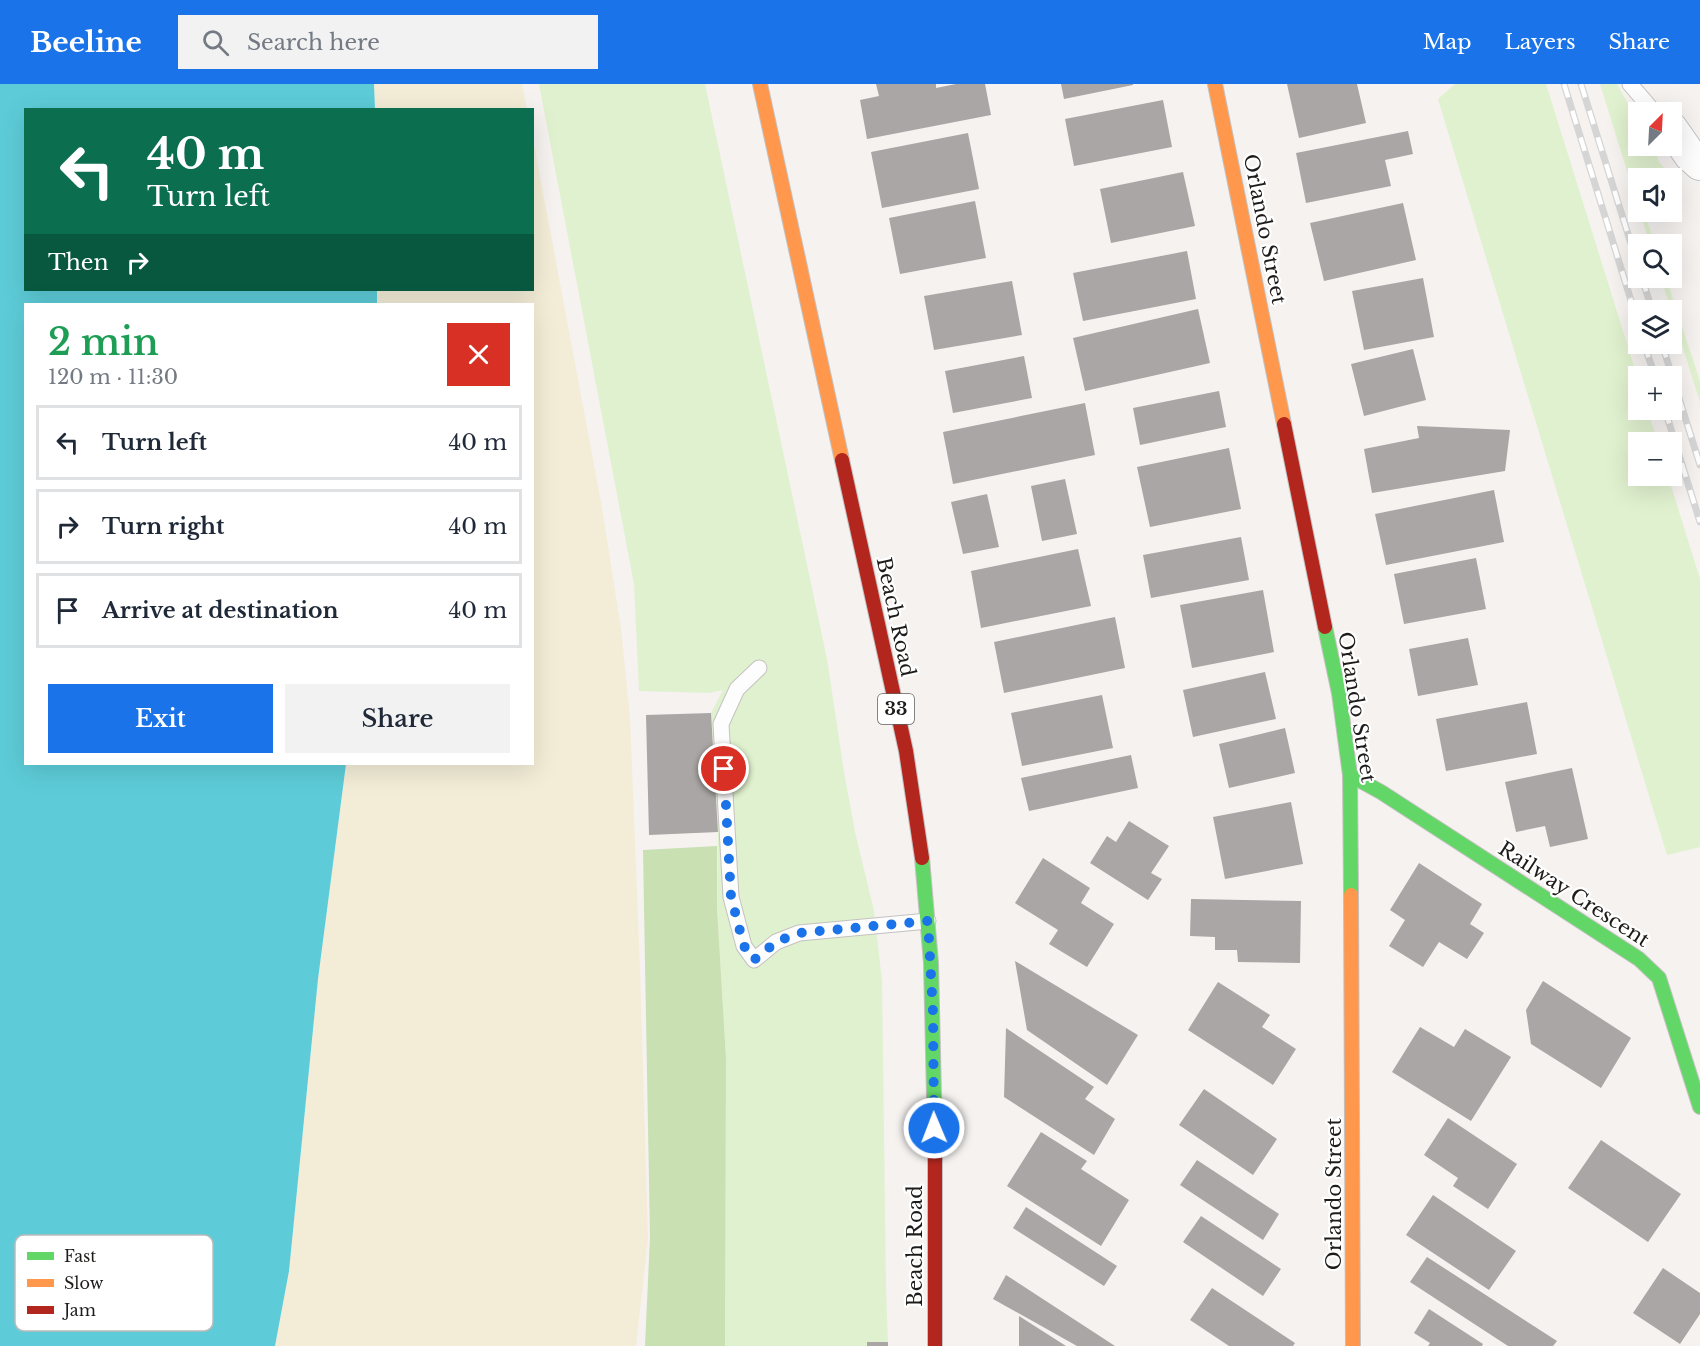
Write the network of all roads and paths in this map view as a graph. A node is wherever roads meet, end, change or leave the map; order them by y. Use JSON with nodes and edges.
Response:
{"nodes":[{"id":1,"x":759,"y":84,"type":"edge"},
{"id":2,"x":1215,"y":84,"type":"edge"},
{"id":3,"x":1630,"y":84,"type":"edge"},
{"id":4,"x":1645,"y":102,"type":"edge"},
{"id":5,"x":1682,"y":144,"type":"edge"},
{"id":6,"x":1700,"y":164,"type":"edge"},
{"id":7,"x":759,"y":668,"type":"dead end"},
{"id":8,"x":1350,"y":775,"type":"junction"},
{"id":9,"x":928,"y":921,"type":"junction"},
{"id":10,"x":1700,"y":1107,"type":"edge"},
{"id":11,"x":935,"y":1346,"type":"edge"},
{"id":12,"x":1353,"y":1346,"type":"edge"}],
"edges":[{"from":1,"to":9,"type":"street","name":"Beach Road","number":"33"},
{"from":2,"to":8,"type":"street","name":"Orlando Street"},
{"from":3,"to":4,"type":"lane"},
{"from":5,"to":6,"type":"street"},
{"from":7,"to":9,"type":"lane"},
{"from":8,"to":10,"type":"street","name":"Railway Crescent"},
{"from":8,"to":12,"type":"street","name":"Orlando Street"},
{"from":9,"to":11,"type":"street","name":"Beach Road","number":"33"}]}
